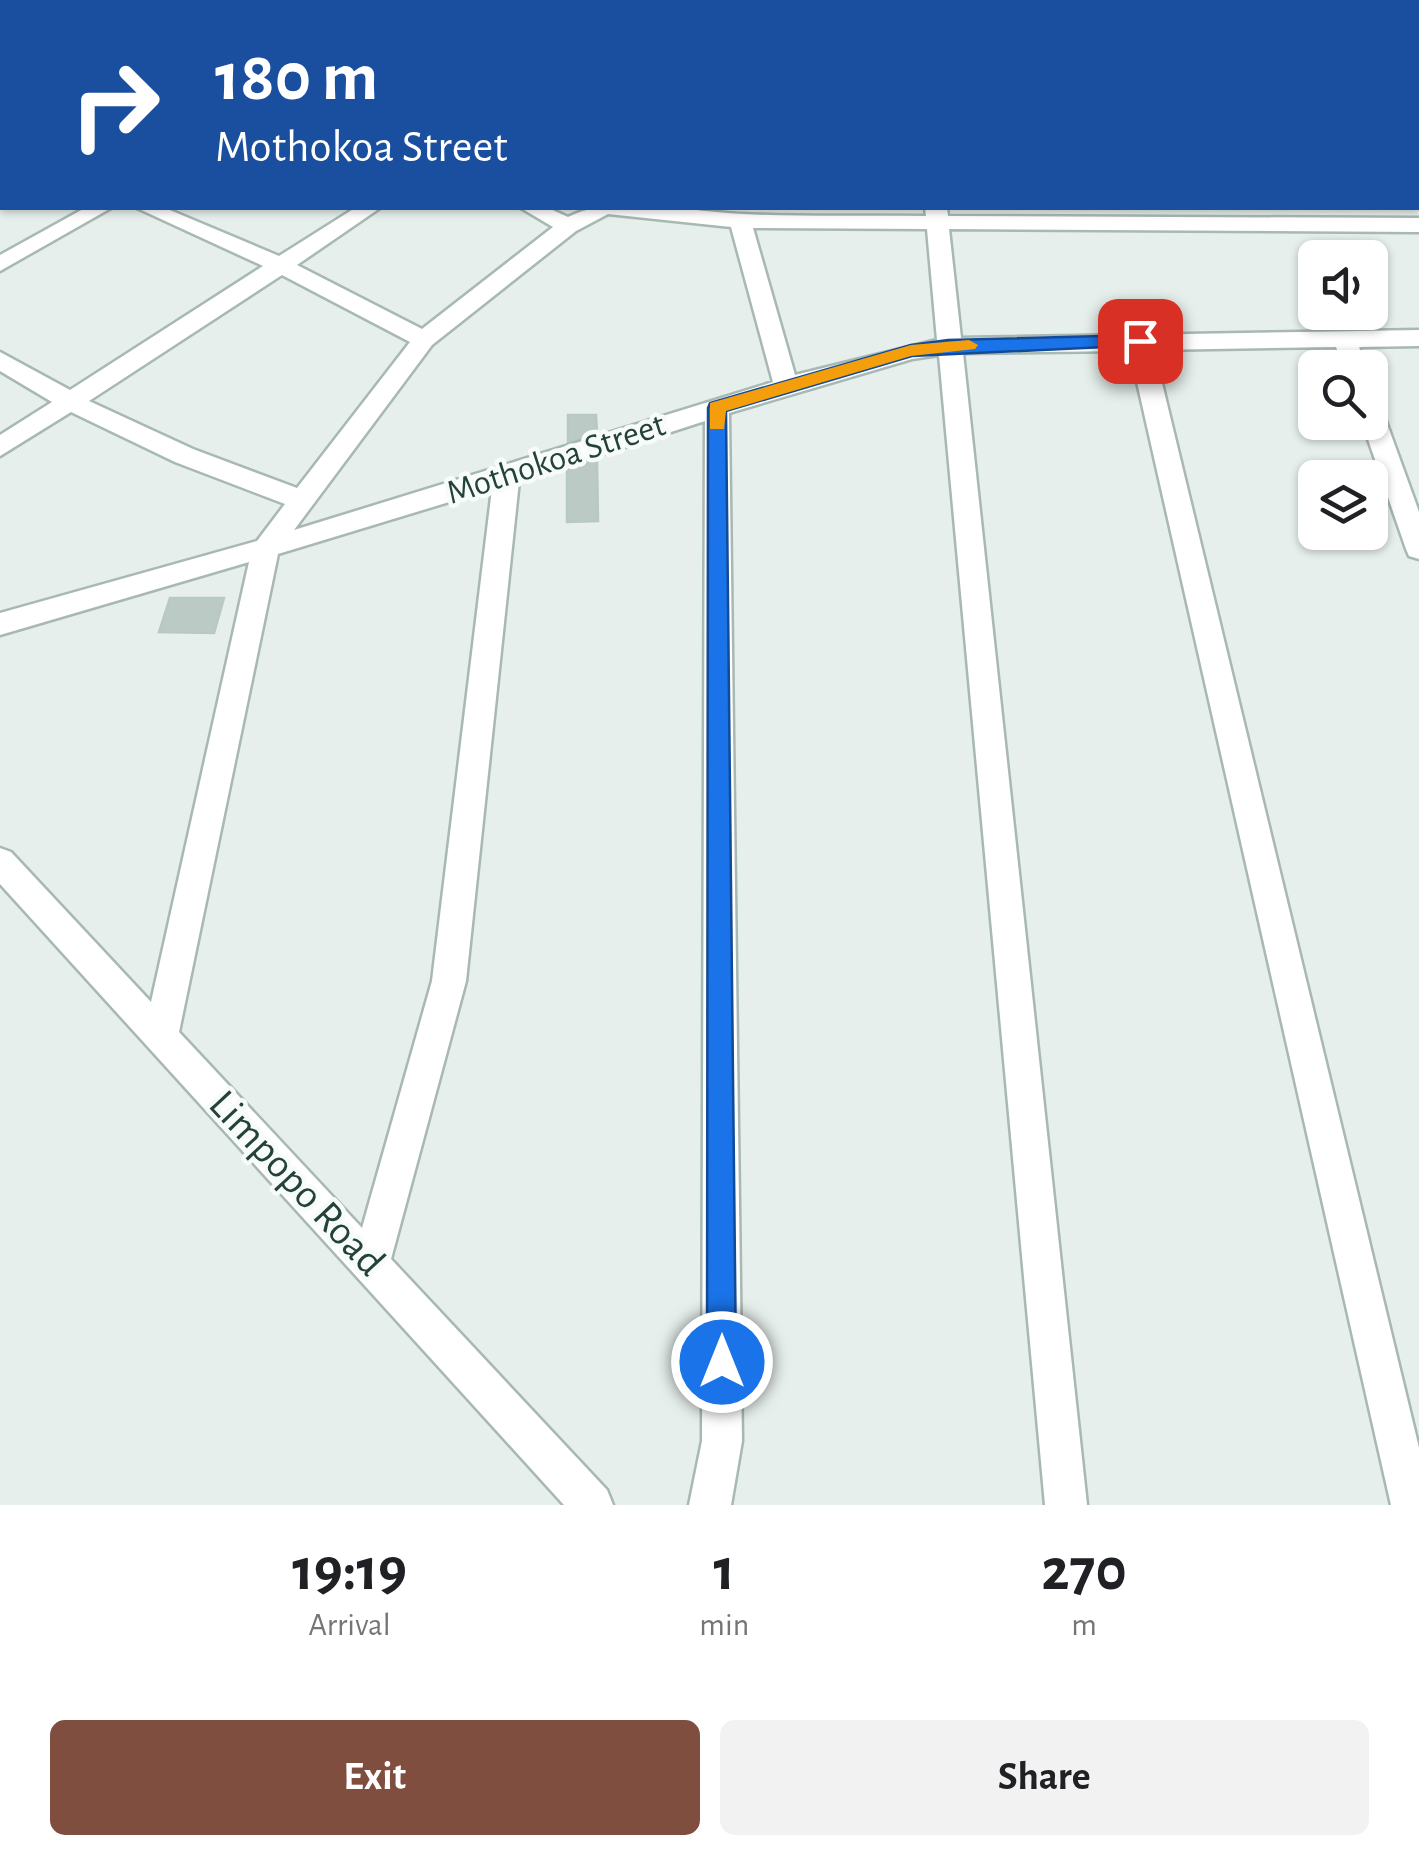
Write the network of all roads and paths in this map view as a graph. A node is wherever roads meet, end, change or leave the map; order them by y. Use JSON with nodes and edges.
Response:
{"nodes":[{"id":1,"x":96,"y":210,"type":"edge"},
{"id":2,"x":153,"y":210,"type":"edge"},
{"id":3,"x":367,"y":210,"type":"edge"},
{"id":4,"x":536,"y":210,"type":"edge"},
{"id":5,"x":599,"y":210,"type":"edge"},
{"id":6,"x":632,"y":210,"type":"edge"},
{"id":7,"x":938,"y":216,"type":"edge"},
{"id":8,"x":740,"y":221,"type":"junction"},
{"id":9,"x":1419,"y":225,"type":"edge"},
{"id":10,"x":568,"y":226,"type":"junction"},
{"id":11,"x":0,"y":264,"type":"edge"},
{"id":12,"x":280,"y":265,"type":"junction"},
{"id":13,"x":1344,"y":336,"type":"junction"},
{"id":14,"x":1419,"y":338,"type":"edge"},
{"id":15,"x":424,"y":340,"type":"junction"},
{"id":16,"x":1140,"y":341,"type":"junction"},
{"id":17,"x":948,"y":346,"type":"junction"},
{"id":18,"x":1349,"y":350,"type":"edge"},
{"id":19,"x":0,"y":360,"type":"edge"},
{"id":20,"x":786,"y":386,"type":"junction"},
{"id":21,"x":66,"y":401,"type":"junction"},
{"id":22,"x":717,"y":408,"type":"junction"},
{"id":23,"x":1381,"y":440,"type":"edge"},
{"id":24,"x":0,"y":447,"type":"edge"},
{"id":25,"x":507,"y":475,"type":"junction"},
{"id":26,"x":303,"y":500,"type":"junction"},
{"id":27,"x":266,"y":548,"type":"junction"},
{"id":28,"x":1419,"y":549,"type":"edge"},
{"id":29,"x":0,"y":624,"type":"edge"},
{"id":30,"x":0,"y":862,"type":"edge"},
{"id":31,"x":161,"y":1035,"type":"junction"},
{"id":32,"x":371,"y":1264,"type":"junction"},
{"id":33,"x":592,"y":1505,"type":"edge"},
{"id":34,"x":710,"y":1505,"type":"edge"},
{"id":35,"x":1066,"y":1505,"type":"edge"},
{"id":36,"x":1412,"y":1505,"type":"edge"}],
"edges":[{"from":1,"to":11,"type":"street"},
{"from":2,"to":12,"type":"street"},
{"from":3,"to":12,"type":"street"},
{"from":4,"to":10,"type":"street"},
{"from":5,"to":10,"type":"street"},
{"from":6,"to":8,"type":"street"},
{"from":7,"to":8,"type":"street"},
{"from":7,"to":9,"type":"street"},
{"from":7,"to":17,"type":"street"},
{"from":8,"to":20,"type":"street"},
{"from":10,"to":15,"type":"street"},
{"from":12,"to":15,"type":"street"},
{"from":12,"to":21,"type":"street"},
{"from":13,"to":14,"type":"street","name":"Mothokoa Street"},
{"from":13,"to":16,"type":"street","name":"Mothokoa Street"},
{"from":13,"to":18,"type":"street"},
{"from":15,"to":26,"type":"street"},
{"from":16,"to":17,"type":"street","name":"Mothokoa Street"},
{"from":16,"to":36,"type":"street"},
{"from":17,"to":20,"type":"street","name":"Mothokoa Street"},
{"from":17,"to":35,"type":"street"},
{"from":19,"to":21,"type":"street"},
{"from":20,"to":22,"type":"street","name":"Mothokoa Street"},
{"from":21,"to":24,"type":"street"},
{"from":21,"to":26,"type":"street"},
{"from":22,"to":25,"type":"street","name":"Mothokoa Street"},
{"from":22,"to":34,"type":"street"},
{"from":23,"to":28,"type":"street"},
{"from":25,"to":27,"type":"street","name":"Mothokoa Street"},
{"from":25,"to":32,"type":"street"},
{"from":26,"to":27,"type":"street"},
{"from":27,"to":29,"type":"street","name":"Mothokoa Street"},
{"from":27,"to":31,"type":"street"},
{"from":30,"to":31,"type":"street","name":"Limpopo Road"},
{"from":31,"to":32,"type":"street","name":"Limpopo Road"},
{"from":32,"to":33,"type":"street","name":"Limpopo Road"}]}
